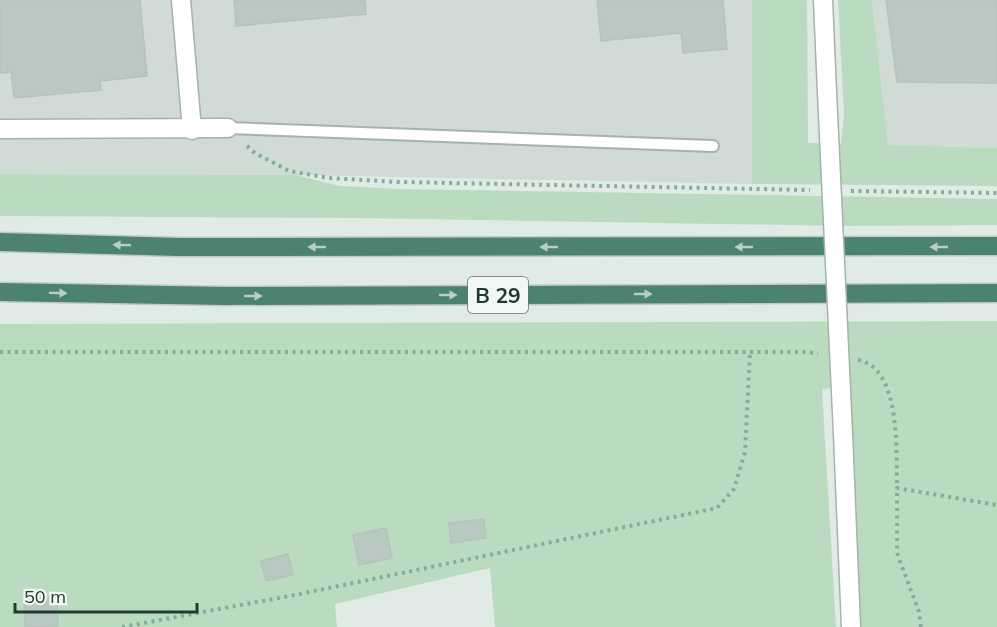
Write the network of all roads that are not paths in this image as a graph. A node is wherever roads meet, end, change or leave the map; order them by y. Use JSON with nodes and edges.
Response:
{"nodes":[{"id":1,"x":182,"y":0,"type":"edge"},
{"id":2,"x":823,"y":0,"type":"edge"},
{"id":3,"x":228,"y":128,"type":"joint"},
{"id":4,"x":0,"y":129,"type":"edge"},
{"id":5,"x":192,"y":130,"type":"junction"},
{"id":6,"x":713,"y":146,"type":"dead end"},
{"id":7,"x":0,"y":242,"type":"edge"},
{"id":8,"x":997,"y":246,"type":"edge"},
{"id":9,"x":0,"y":292,"type":"edge"},
{"id":10,"x":997,"y":293,"type":"edge"},
{"id":11,"x":851,"y":627,"type":"edge"}],
"edges":[{"from":1,"to":5,"type":"street"},
{"from":2,"to":11,"type":"street","bridge":true},
{"from":3,"to":5,"type":"street"},
{"from":3,"to":6,"type":"lane"},
{"from":4,"to":5,"type":"street"},
{"from":8,"to":7,"type":"highway","number":"B 29","one_way":true},
{"from":9,"to":10,"type":"highway","number":"B 29","one_way":true}]}
